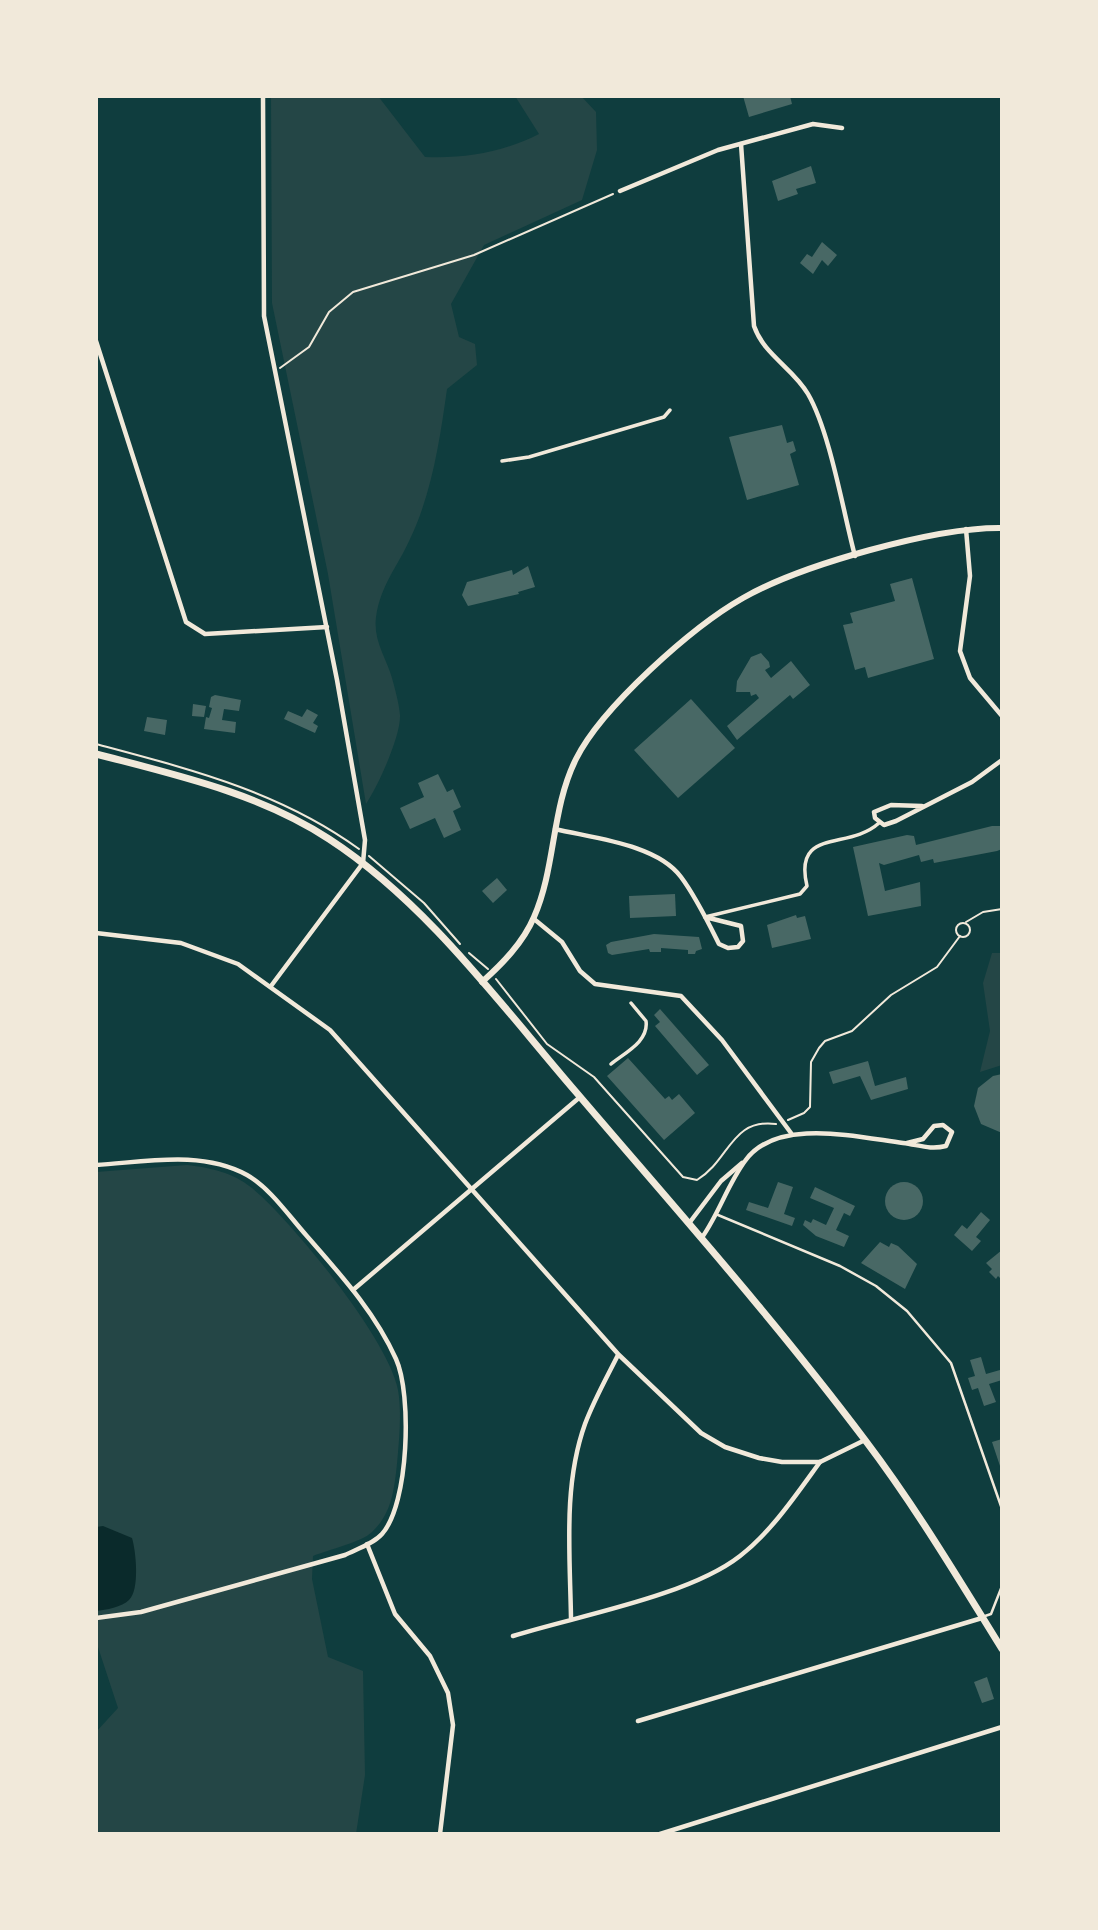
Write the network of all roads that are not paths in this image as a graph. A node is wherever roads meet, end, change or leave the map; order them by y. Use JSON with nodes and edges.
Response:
{"nodes":[{"id":1,"x":263,"y":96,"type":"edge"},
{"id":2,"x":842,"y":128,"type":"dead end"},
{"id":3,"x":741,"y":144,"type":"junction"},
{"id":4,"x":620,"y":191,"type":"road end"},
{"id":5,"x":96,"y":341,"type":"edge"},
{"id":6,"x":670,"y":410,"type":"dead end"},
{"id":7,"x":502,"y":461,"type":"dead end"},
{"id":8,"x":1002,"y":528,"type":"edge"},
{"id":9,"x":966,"y":529,"type":"junction"},
{"id":10,"x":855,"y":556,"type":"junction"},
{"id":11,"x":327,"y":627,"type":"junction"},
{"id":12,"x":1002,"y":716,"type":"edge"},
{"id":13,"x":96,"y":754,"type":"edge"},
{"id":14,"x":1002,"y":760,"type":"edge"},
{"id":15,"x":922,"y":806,"type":"junction"},
{"id":16,"x":878,"y":823,"type":"junction"},
{"id":17,"x":554,"y":829,"type":"junction"},
{"id":18,"x":363,"y":863,"type":"junction"},
{"id":19,"x":705,"y":916,"type":"junction"},
{"id":20,"x":534,"y":919,"type":"junction"},
{"id":21,"x":96,"y":933,"type":"edge"},
{"id":22,"x":482,"y":982,"type":"junction"},
{"id":23,"x":271,"y":986,"type":"junction"},
{"id":24,"x":631,"y":1003,"type":"dead end"},
{"id":25,"x":611,"y":1064,"type":"dead end"},
{"id":26,"x":580,"y":1097,"type":"junction"},
{"id":27,"x":792,"y":1134,"type":"junction"},
{"id":28,"x":907,"y":1143,"type":"junction"},
{"id":29,"x":745,"y":1161,"type":"junction"},
{"id":30,"x":96,"y":1165,"type":"edge"},
{"id":31,"x":473,"y":1190,"type":"junction"},
{"id":32,"x":718,"y":1215,"type":"junction"},
{"id":33,"x":691,"y":1222,"type":"junction"},
{"id":34,"x":703,"y":1236,"type":"junction"},
{"id":35,"x":354,"y":1290,"type":"junction"},
{"id":36,"x":619,"y":1355,"type":"junction"},
{"id":37,"x":866,"y":1440,"type":"junction"},
{"id":38,"x":820,"y":1462,"type":"junction"},
{"id":39,"x":1002,"y":1509,"type":"edge"},
{"id":40,"x":367,"y":1544,"type":"junction"},
{"id":41,"x":1002,"y":1586,"type":"edge"},
{"id":42,"x":96,"y":1618,"type":"edge"},
{"id":43,"x":571,"y":1618,"type":"junction"},
{"id":44,"x":982,"y":1618,"type":"junction"},
{"id":45,"x":513,"y":1636,"type":"dead end"},
{"id":46,"x":1002,"y":1649,"type":"edge"},
{"id":47,"x":638,"y":1721,"type":"dead end"},
{"id":48,"x":1002,"y":1727,"type":"edge"},
{"id":49,"x":440,"y":1834,"type":"edge"},
{"id":50,"x":660,"y":1834,"type":"edge"}],
"edges":[{"from":1,"to":11,"type":"street"},
{"from":2,"to":3,"type":"street"},
{"from":3,"to":4,"type":"street"},
{"from":3,"to":10,"type":"street"},
{"from":5,"to":11,"type":"street"},
{"from":6,"to":7,"type":"street"},
{"from":8,"to":9,"type":"street"},
{"from":9,"to":10,"type":"street"},
{"from":9,"to":12,"type":"street"},
{"from":10,"to":17,"type":"street"},
{"from":11,"to":18,"type":"street"},
{"from":13,"to":18,"type":"main road"},
{"from":14,"to":15,"type":"street"},
{"from":15,"to":16,"type":"street"},
{"from":15,"to":16,"type":"street"},
{"from":16,"to":19,"type":"street"},
{"from":17,"to":19,"type":"street"},
{"from":17,"to":20,"type":"street"},
{"from":18,"to":22,"type":"main road"},
{"from":18,"to":23,"type":"street"},
{"from":19,"to":19,"type":"street"},
{"from":20,"to":22,"type":"street"},
{"from":20,"to":27,"type":"street"},
{"from":21,"to":23,"type":"street"},
{"from":22,"to":26,"type":"main road"},
{"from":23,"to":31,"type":"street"},
{"from":24,"to":25,"type":"street"},
{"from":26,"to":31,"type":"street"},
{"from":26,"to":33,"type":"main road"},
{"from":27,"to":28,"type":"street"},
{"from":27,"to":29,"type":"street"},
{"from":28,"to":28,"type":"street"},
{"from":29,"to":32,"type":"street"},
{"from":29,"to":33,"type":"street"},
{"from":30,"to":35,"type":"street"},
{"from":31,"to":35,"type":"street"},
{"from":31,"to":36,"type":"street"},
{"from":32,"to":34,"type":"street"},
{"from":32,"to":39,"type":"lane"},
{"from":33,"to":34,"type":"main road"},
{"from":34,"to":37,"type":"main road"},
{"from":35,"to":40,"type":"street"},
{"from":36,"to":38,"type":"street"},
{"from":36,"to":43,"type":"street"},
{"from":37,"to":38,"type":"street"},
{"from":37,"to":44,"type":"main road"},
{"from":38,"to":43,"type":"street"},
{"from":40,"to":42,"type":"street"},
{"from":40,"to":49,"type":"street"},
{"from":41,"to":44,"type":"lane"},
{"from":43,"to":45,"type":"street"},
{"from":44,"to":46,"type":"main road"},
{"from":44,"to":47,"type":"street"},
{"from":48,"to":50,"type":"street"}]}
